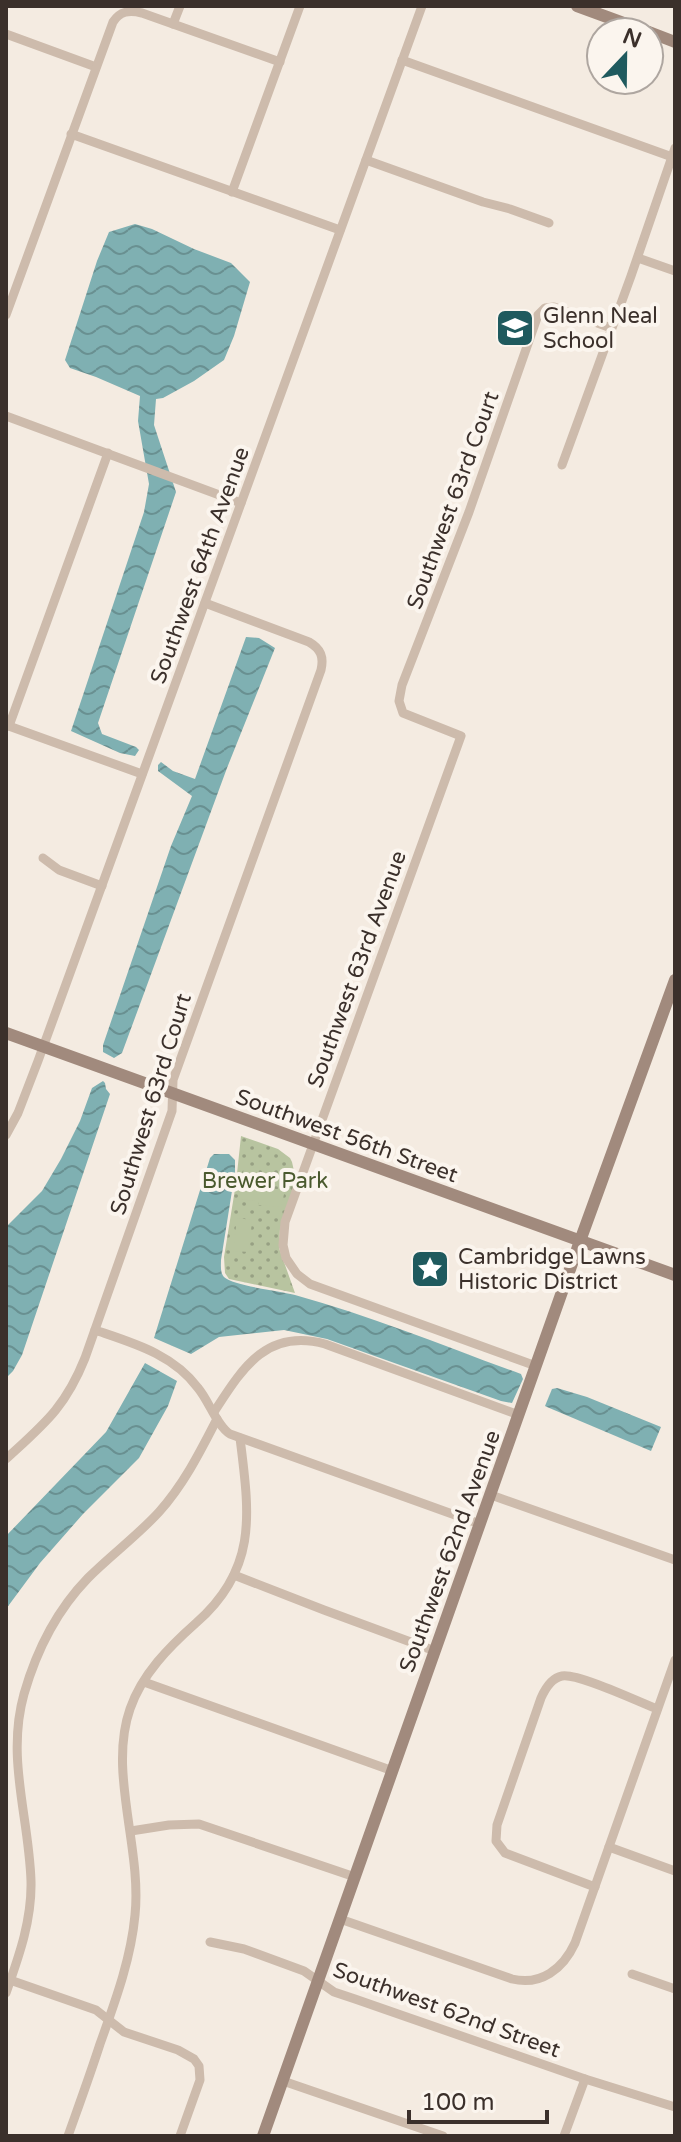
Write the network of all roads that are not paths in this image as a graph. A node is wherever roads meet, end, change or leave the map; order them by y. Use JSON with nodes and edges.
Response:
{"nodes":[{"id":1,"x":180,"y":6,"type":"edge"},
{"id":2,"x":300,"y":6,"type":"edge"},
{"id":3,"x":422,"y":6,"type":"edge"},
{"id":4,"x":577,"y":6,"type":"edge"},
{"id":5,"x":605,"y":16,"type":"edge"},
{"id":6,"x":173,"y":24,"type":"junction"},
{"id":7,"x":6,"y":34,"type":"edge"},
{"id":8,"x":402,"y":60,"type":"junction"},
{"id":9,"x":280,"y":62,"type":"junction"},
{"id":10,"x":96,"y":67,"type":"junction"},
{"id":11,"x":71,"y":134,"type":"junction"},
{"id":12,"x":674,"y":154,"type":"edge"},
{"id":13,"x":366,"y":160,"type":"junction"},
{"id":14,"x":232,"y":192,"type":"junction"},
{"id":15,"x":549,"y":223,"type":"dead end"},
{"id":16,"x":340,"y":230,"type":"junction"},
{"id":17,"x":638,"y":258,"type":"junction"},
{"id":18,"x":675,"y":271,"type":"edge"},
{"id":19,"x":6,"y":315,"type":"edge"},
{"id":20,"x":611,"y":328,"type":"junction"},
{"id":21,"x":6,"y":416,"type":"edge"},
{"id":22,"x":108,"y":453,"type":"junction"},
{"id":23,"x":562,"y":465,"type":"dead end"},
{"id":24,"x":241,"y":503,"type":"junction"},
{"id":25,"x":205,"y":603,"type":"junction"},
{"id":26,"x":8,"y":726,"type":"edge"},
{"id":27,"x":461,"y":736,"type":"joint"},
{"id":28,"x":142,"y":774,"type":"junction"},
{"id":29,"x":43,"y":858,"type":"dead end"},
{"id":30,"x":102,"y":886,"type":"junction"},
{"id":31,"x":675,"y":980,"type":"edge"},
{"id":32,"x":6,"y":1033,"type":"edge"},
{"id":33,"x":43,"y":1047,"type":"junction"},
{"id":34,"x":172,"y":1093,"type":"junction"},
{"id":35,"x":6,"y":1135,"type":"edge"},
{"id":36,"x":313,"y":1144,"type":"junction"},
{"id":37,"x":580,"y":1241,"type":"junction"},
{"id":38,"x":675,"y":1275,"type":"edge"},
{"id":39,"x":95,"y":1330,"type":"junction"},
{"id":40,"x":536,"y":1366,"type":"junction"},
{"id":41,"x":519,"y":1415,"type":"junction"},
{"id":42,"x":216,"y":1416,"type":"junction"},
{"id":43,"x":240,"y":1438,"type":"junction"},
{"id":44,"x":6,"y":1459,"type":"edge"},
{"id":45,"x":491,"y":1495,"type":"junction"},
{"id":46,"x":480,"y":1524,"type":"junction"},
{"id":47,"x":675,"y":1560,"type":"edge"},
{"id":48,"x":234,"y":1575,"type":"junction"},
{"id":49,"x":435,"y":1651,"type":"junction"},
{"id":50,"x":675,"y":1660,"type":"edge"},
{"id":51,"x":144,"y":1682,"type":"junction"},
{"id":52,"x":657,"y":1709,"type":"junction"},
{"id":53,"x":393,"y":1771,"type":"junction"},
{"id":54,"x":131,"y":1831,"type":"junction"},
{"id":55,"x":609,"y":1847,"type":"junction"},
{"id":56,"x":675,"y":1871,"type":"edge"},
{"id":57,"x":355,"y":1877,"type":"junction"},
{"id":58,"x":595,"y":1887,"type":"junction"},
{"id":59,"x":340,"y":1919,"type":"junction"},
{"id":60,"x":210,"y":1942,"type":"dead end"},
{"id":61,"x":632,"y":1974,"type":"dead end"},
{"id":62,"x":10,"y":1980,"type":"junction"},
{"id":63,"x":318,"y":1981,"type":"junction"},
{"id":64,"x":675,"y":1989,"type":"edge"},
{"id":65,"x":6,"y":1993,"type":"edge"},
{"id":66,"x":109,"y":2019,"type":"junction"},
{"id":67,"x":585,"y":2079,"type":"junction"},
{"id":68,"x":283,"y":2081,"type":"junction"},
{"id":69,"x":675,"y":2107,"type":"edge"},
{"id":70,"x":68,"y":2136,"type":"edge"},
{"id":71,"x":180,"y":2136,"type":"edge"},
{"id":72,"x":263,"y":2136,"type":"edge"},
{"id":73,"x":443,"y":2136,"type":"edge"},
{"id":74,"x":564,"y":2136,"type":"edge"}],
"edges":[{"from":1,"to":6,"type":"street"},
{"from":2,"to":9,"type":"street"},
{"from":3,"to":8,"type":"street","name":"Southwest 64th Avenue"},
{"from":4,"to":5,"type":"street"},
{"from":6,"to":9,"type":"street"},
{"from":6,"to":10,"type":"street"},
{"from":7,"to":10,"type":"street"},
{"from":8,"to":12,"type":"street"},
{"from":8,"to":13,"type":"street","name":"Southwest 64th Avenue"},
{"from":9,"to":14,"type":"street"},
{"from":10,"to":11,"type":"street"},
{"from":11,"to":14,"type":"street"},
{"from":11,"to":19,"type":"street"},
{"from":12,"to":17,"type":"street"},
{"from":13,"to":15,"type":"street"},
{"from":13,"to":16,"type":"street","name":"Southwest 64th Avenue"},
{"from":14,"to":16,"type":"street"},
{"from":16,"to":24,"type":"street","name":"Southwest 64th Avenue"},
{"from":17,"to":18,"type":"street"},
{"from":17,"to":20,"type":"street"},
{"from":20,"to":23,"type":"street"},
{"from":20,"to":27,"type":"street","name":"Southwest 63rd Court"},
{"from":21,"to":22,"type":"street"},
{"from":22,"to":24,"type":"street"},
{"from":22,"to":26,"type":"street"},
{"from":24,"to":25,"type":"street","name":"Southwest 64th Avenue"},
{"from":25,"to":28,"type":"street","name":"Southwest 64th Avenue"},
{"from":25,"to":34,"type":"street","name":"Southwest 63rd Court"},
{"from":26,"to":28,"type":"street"},
{"from":27,"to":36,"type":"street","name":"Southwest 63rd Avenue"},
{"from":28,"to":30,"type":"street","name":"Southwest 64th Avenue"},
{"from":29,"to":30,"type":"street"},
{"from":30,"to":33,"type":"street","name":"Southwest 64th Avenue"},
{"from":31,"to":37,"type":"street","name":"Southwest 62nd Avenue"},
{"from":32,"to":33,"type":"street","name":"Southwest 56th Street"},
{"from":33,"to":34,"type":"street","name":"Southwest 56th Street"},
{"from":33,"to":35,"type":"street","name":"Southwest 64th Avenue"},
{"from":34,"to":36,"type":"street","name":"Southwest 56th Street"},
{"from":34,"to":39,"type":"street","name":"Southwest 63rd Court"},
{"from":36,"to":37,"type":"street","name":"Southwest 56th Street"},
{"from":36,"to":40,"type":"street","name":"Southwest 63rd Avenue"},
{"from":37,"to":38,"type":"street","name":"Southwest 56th Street"},
{"from":37,"to":40,"type":"street","name":"Southwest 62nd Avenue"},
{"from":39,"to":42,"type":"street"},
{"from":39,"to":44,"type":"street","name":"Southwest 63rd Court"},
{"from":40,"to":41,"type":"street","name":"Southwest 62nd Avenue"},
{"from":41,"to":42,"type":"street"},
{"from":41,"to":45,"type":"street","name":"Southwest 62nd Avenue"},
{"from":42,"to":43,"type":"street"},
{"from":42,"to":62,"type":"street"},
{"from":43,"to":46,"type":"street"},
{"from":43,"to":48,"type":"street"},
{"from":45,"to":46,"type":"street","name":"Southwest 62nd Avenue"},
{"from":45,"to":47,"type":"street"},
{"from":46,"to":49,"type":"street","name":"Southwest 62nd Avenue"},
{"from":48,"to":49,"type":"street"},
{"from":48,"to":51,"type":"street"},
{"from":49,"to":53,"type":"street","name":"Southwest 62nd Avenue"},
{"from":50,"to":52,"type":"street"},
{"from":51,"to":53,"type":"street"},
{"from":51,"to":54,"type":"street"},
{"from":52,"to":55,"type":"street"},
{"from":52,"to":58,"type":"street"},
{"from":53,"to":57,"type":"street","name":"Southwest 62nd Avenue"},
{"from":54,"to":57,"type":"street"},
{"from":54,"to":66,"type":"street"},
{"from":55,"to":56,"type":"street"},
{"from":55,"to":58,"type":"street"},
{"from":57,"to":59,"type":"street","name":"Southwest 62nd Avenue"},
{"from":58,"to":59,"type":"street"},
{"from":59,"to":63,"type":"street","name":"Southwest 62nd Avenue"},
{"from":60,"to":63,"type":"street","name":"Southwest 62nd Street"},
{"from":61,"to":64,"type":"street"},
{"from":62,"to":65,"type":"street"},
{"from":62,"to":66,"type":"street"},
{"from":63,"to":67,"type":"street","name":"Southwest 62nd Street"},
{"from":63,"to":68,"type":"street","name":"Southwest 62nd Avenue"},
{"from":66,"to":70,"type":"street"},
{"from":66,"to":71,"type":"street"},
{"from":67,"to":69,"type":"street","name":"Southwest 62nd Street"},
{"from":67,"to":74,"type":"street"},
{"from":68,"to":72,"type":"street","name":"Southwest 62nd Avenue"},
{"from":68,"to":73,"type":"street"}]}
